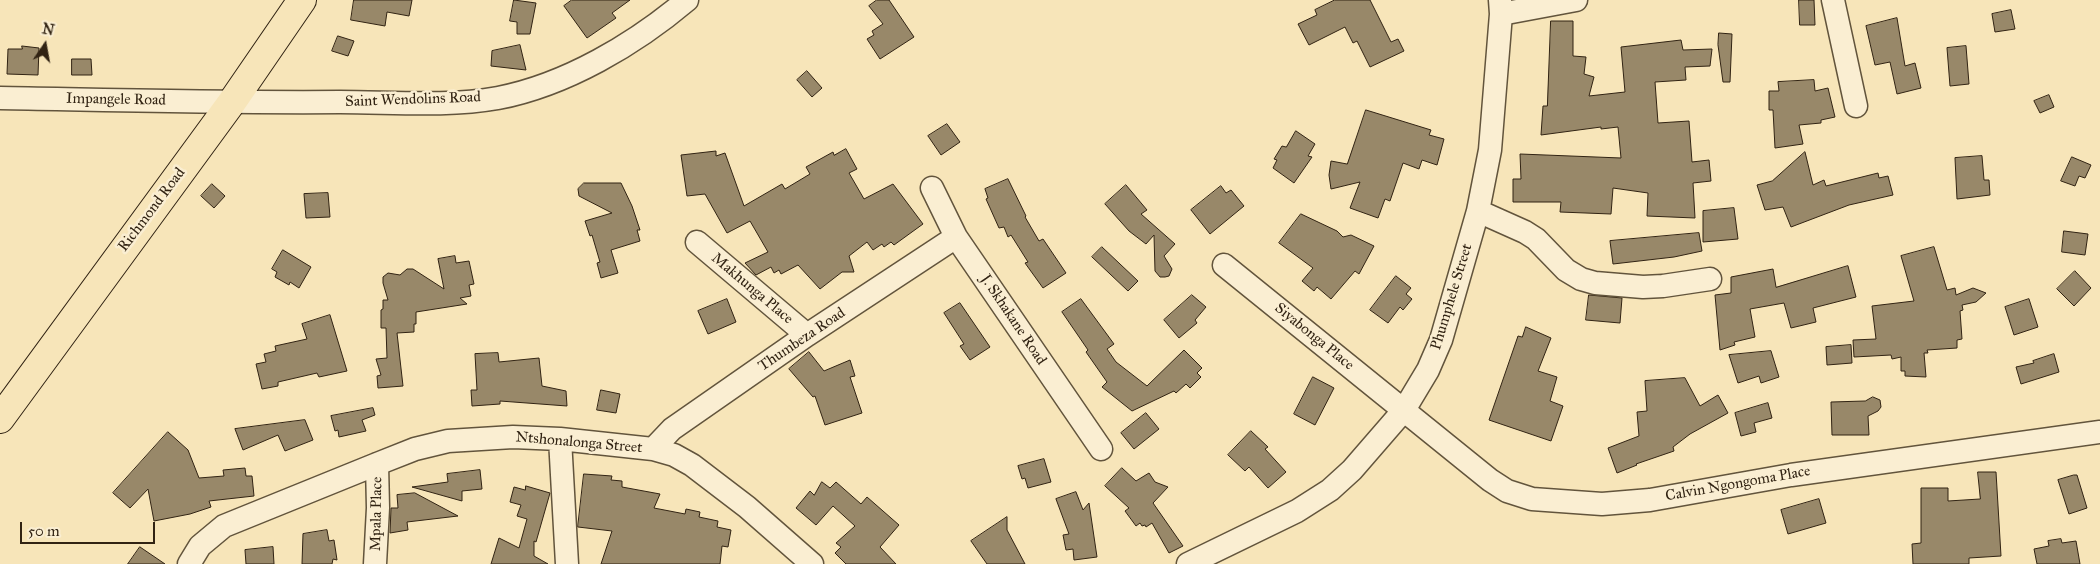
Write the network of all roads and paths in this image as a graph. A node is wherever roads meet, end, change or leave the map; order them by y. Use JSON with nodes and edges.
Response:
{"nodes":[{"id":1,"x":302,"y":0,"type":"edge"},
{"id":2,"x":687,"y":0,"type":"edge"},
{"id":3,"x":1576,"y":0,"type":"edge"},
{"id":4,"x":1833,"y":0,"type":"edge"},
{"id":5,"x":1500,"y":7,"type":"edge"},
{"id":6,"x":0,"y":98,"type":"edge"},
{"id":7,"x":232,"y":102,"type":"junction"},
{"id":8,"x":1856,"y":106,"type":"dead end"},
{"id":9,"x":932,"y":188,"type":"dead end"},
{"id":10,"x":1478,"y":211,"type":"junction"},
{"id":11,"x":956,"y":237,"type":"junction"},
{"id":12,"x":697,"y":242,"type":"dead end"},
{"id":13,"x":1224,"y":264,"type":"dead end"},
{"id":14,"x":1710,"y":279,"type":"dead end"},
{"id":15,"x":807,"y":335,"type":"junction"},
{"id":16,"x":1404,"y":410,"type":"junction"},
{"id":17,"x":0,"y":420,"type":"edge"},
{"id":18,"x":2100,"y":432,"type":"edge"},
{"id":19,"x":560,"y":439,"type":"junction"},
{"id":20,"x":653,"y":449,"type":"junction"},
{"id":21,"x":1101,"y":449,"type":"dead end"},
{"id":22,"x":378,"y":464,"type":"junction"},
{"id":23,"x":190,"y":564,"type":"edge"},
{"id":24,"x":375,"y":564,"type":"edge"},
{"id":25,"x":567,"y":564,"type":"edge"},
{"id":26,"x":812,"y":564,"type":"edge"},
{"id":27,"x":1188,"y":564,"type":"edge"}],
"edges":[{"from":1,"to":7,"type":"highway","name":"Richmond Road"},
{"from":2,"to":7,"type":"street","name":"Saint Wendolins Road"},
{"from":3,"to":5,"type":"street"},
{"from":4,"to":8,"type":"street"},
{"from":5,"to":10,"type":"street","name":"Phumphele Street"},
{"from":6,"to":7,"type":"street","name":"Impangele Road"},
{"from":7,"to":17,"type":"highway","name":"Richmond Road"},
{"from":9,"to":11,"type":"street","name":"J. Skhakane Road"},
{"from":10,"to":14,"type":"street"},
{"from":10,"to":16,"type":"street","name":"Phumphele Street"},
{"from":11,"to":15,"type":"street","name":"Thumbeza Road"},
{"from":11,"to":21,"type":"street","name":"J. Skhakane Road"},
{"from":12,"to":15,"type":"street","name":"Makhunga Place"},
{"from":13,"to":16,"type":"street","name":"Siyabonga Place"},
{"from":15,"to":20,"type":"street","name":"Thumbeza Road"},
{"from":16,"to":18,"type":"street","name":"Calvin Ngongoma Place"},
{"from":16,"to":27,"type":"street","name":"Phumphele Street"},
{"from":19,"to":20,"type":"street","name":"Ntshonalonga Street"},
{"from":19,"to":22,"type":"street","name":"Ntshonalonga Street"},
{"from":19,"to":25,"type":"street"},
{"from":20,"to":26,"type":"street","name":"Ntshonalonga Street"},
{"from":22,"to":23,"type":"street","name":"Ntshonalonga Street"},
{"from":22,"to":24,"type":"street","name":"Mpala Place"}]}
